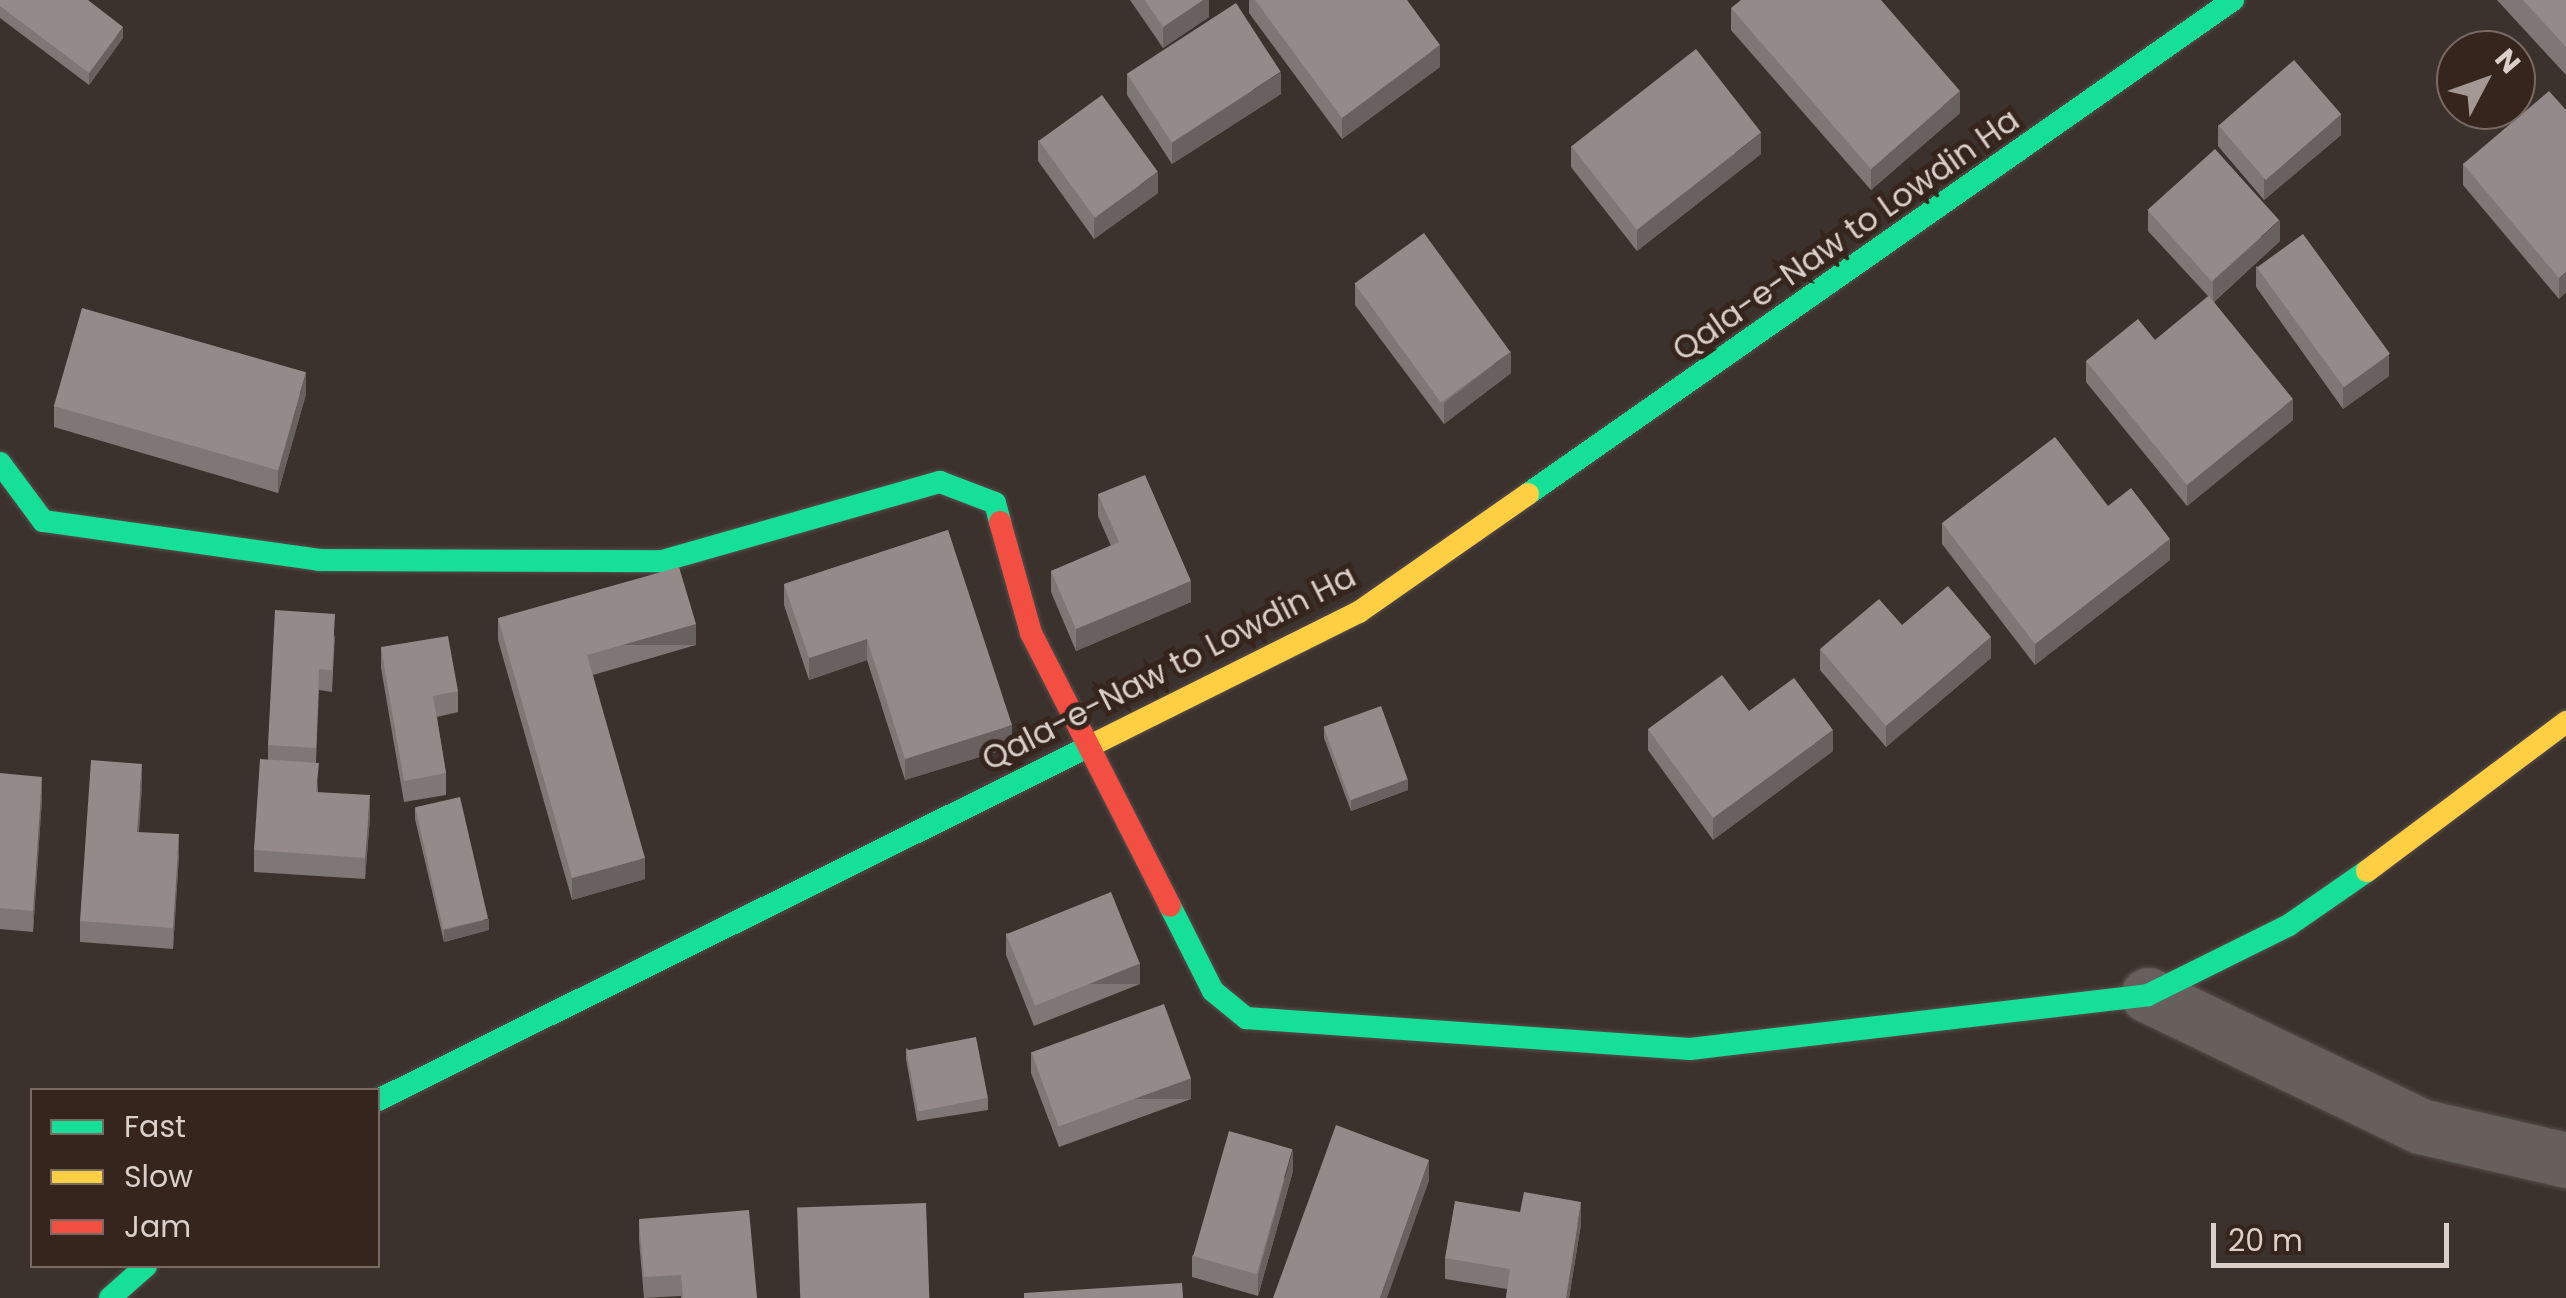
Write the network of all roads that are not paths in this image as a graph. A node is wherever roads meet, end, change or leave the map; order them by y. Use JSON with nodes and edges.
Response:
{"nodes":[{"id":1,"x":2233,"y":0,"type":"edge"},
{"id":2,"x":0,"y":463,"type":"edge"},
{"id":3,"x":2566,"y":722,"type":"edge"},
{"id":4,"x":1092,"y":744,"type":"junction"},
{"id":5,"x":2148,"y":995,"type":"junction"},
{"id":6,"x":380,"y":1099,"type":"edge"},
{"id":7,"x":2566,"y":1160,"type":"edge"},
{"id":8,"x":144,"y":1268,"type":"edge"},
{"id":9,"x":110,"y":1298,"type":"edge"}],
"edges":[{"from":1,"to":4,"type":"street","name":"Qala-e-Naw to Lowdin Ha"},
{"from":2,"to":4,"type":"street"},
{"from":3,"to":5,"type":"street"},
{"from":4,"to":5,"type":"street"},
{"from":4,"to":6,"type":"street","name":"Qala-e-Naw to Lowdin Ha"},
{"from":5,"to":7,"type":"street"},
{"from":8,"to":9,"type":"street"}]}
